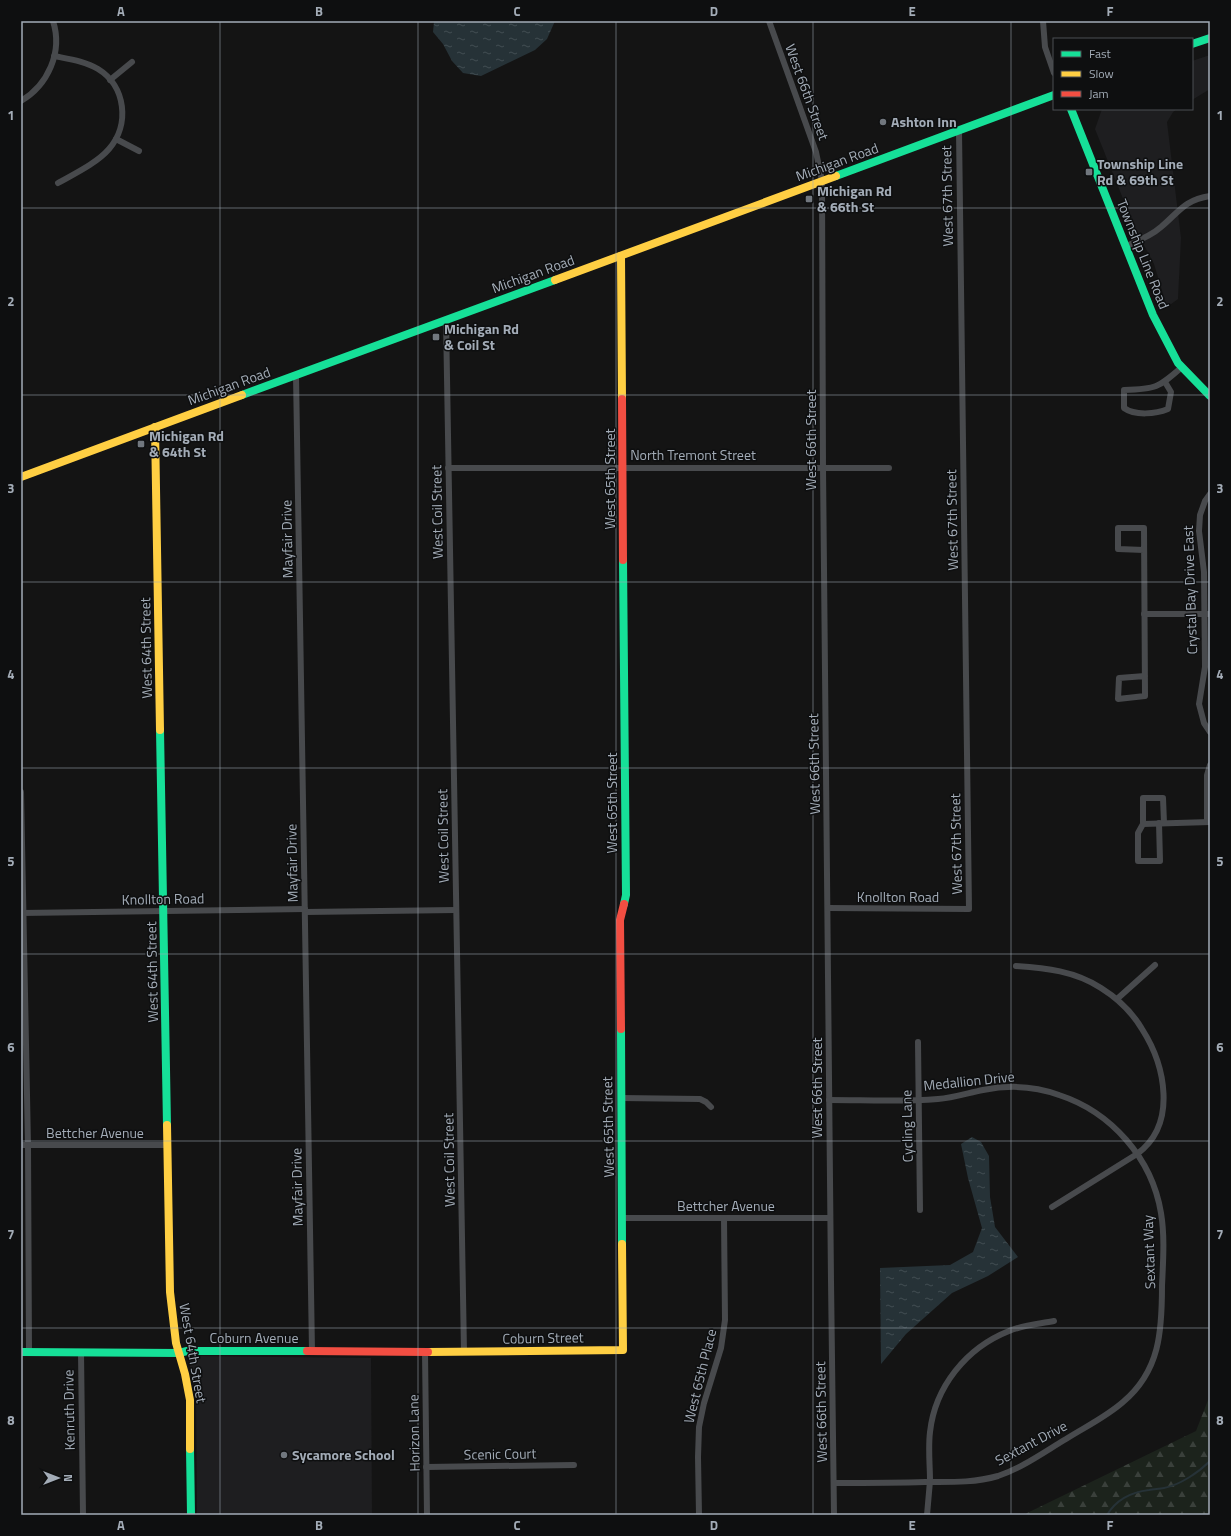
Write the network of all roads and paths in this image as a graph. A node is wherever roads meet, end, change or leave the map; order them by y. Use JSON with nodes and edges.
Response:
{"nodes":[{"id":1,"x":53,"y":21,"type":"edge"},
{"id":2,"x":769,"y":21,"type":"edge"},
{"id":3,"x":1042,"y":21,"type":"edge"},
{"id":4,"x":1210,"y":38,"type":"edge"},
{"id":5,"x":1193,"y":44,"type":"edge"},
{"id":6,"x":54,"y":56,"type":"junction"},
{"id":7,"x":132,"y":62,"type":"dead end"},
{"id":8,"x":1053,"y":70,"type":"edge"},
{"id":9,"x":110,"y":80,"type":"junction"},
{"id":10,"x":21,"y":93,"type":"edge"},
{"id":11,"x":1053,"y":95,"type":"edge"},
{"id":12,"x":27,"y":98,"type":"junction"},
{"id":13,"x":21,"y":102,"type":"edge"},
{"id":14,"x":1071,"y":110,"type":"edge"},
{"id":15,"x":959,"y":131,"type":"junction"},
{"id":16,"x":116,"y":139,"type":"junction"},
{"id":17,"x":139,"y":151,"type":"dead end"},
{"id":18,"x":822,"y":181,"type":"junction"},
{"id":19,"x":58,"y":183,"type":"dead end"},
{"id":20,"x":1210,"y":196,"type":"edge"},
{"id":21,"x":1126,"y":246,"type":"junction"},
{"id":22,"x":621,"y":256,"type":"junction"},
{"id":23,"x":446,"y":320,"type":"junction"},
{"id":24,"x":1182,"y":367,"type":"junction"},
{"id":25,"x":296,"y":375,"type":"junction"},
{"id":26,"x":1165,"y":382,"type":"junction"},
{"id":27,"x":1210,"y":396,"type":"edge"},
{"id":28,"x":155,"y":427,"type":"junction"},
{"id":29,"x":622,"y":467,"type":"junction"},
{"id":30,"x":448,"y":468,"type":"junction"},
{"id":31,"x":823,"y":468,"type":"junction"},
{"id":32,"x":889,"y":468,"type":"dead end"},
{"id":33,"x":21,"y":477,"type":"edge"},
{"id":34,"x":1210,"y":494,"type":"edge"},
{"id":35,"x":1144,"y":550,"type":"junction"},
{"id":36,"x":1144,"y":614,"type":"junction"},
{"id":37,"x":1207,"y":614,"type":"edge"},
{"id":38,"x":1144,"y":676,"type":"junction"},
{"id":39,"x":1210,"y":732,"type":"edge"},
{"id":40,"x":1210,"y":764,"type":"edge"},
{"id":41,"x":21,"y":792,"type":"edge"},
{"id":42,"x":1208,"y":822,"type":"edge"},
{"id":43,"x":1161,"y":823,"type":"junction"},
{"id":44,"x":1143,"y":824,"type":"junction"},
{"id":45,"x":828,"y":908,"type":"junction"},
{"id":46,"x":968,"y":909,"type":"joint"},
{"id":47,"x":305,"y":910,"type":"junction"},
{"id":48,"x":456,"y":910,"type":"junction"},
{"id":49,"x":164,"y":911,"type":"junction"},
{"id":50,"x":22,"y":913,"type":"edge"},
{"id":51,"x":1155,"y":965,"type":"dead end"},
{"id":52,"x":1016,"y":966,"type":"dead end"},
{"id":53,"x":1117,"y":999,"type":"junction"},
{"id":54,"x":918,"y":1042,"type":"dead end"},
{"id":55,"x":621,"y":1098,"type":"junction"},
{"id":56,"x":919,"y":1099,"type":"junction"},
{"id":57,"x":829,"y":1100,"type":"junction"},
{"id":58,"x":711,"y":1107,"type":"dead end"},
{"id":59,"x":24,"y":1145,"type":"edge"},
{"id":60,"x":168,"y":1145,"type":"junction"},
{"id":61,"x":1137,"y":1154,"type":"junction"},
{"id":62,"x":1052,"y":1207,"type":"dead end"},
{"id":63,"x":920,"y":1210,"type":"dead end"},
{"id":64,"x":622,"y":1218,"type":"junction"},
{"id":65,"x":724,"y":1218,"type":"junction"},
{"id":66,"x":830,"y":1218,"type":"junction"},
{"id":67,"x":1054,"y":1321,"type":"dead end"},
{"id":68,"x":623,"y":1350,"type":"joint"},
{"id":69,"x":312,"y":1351,"type":"junction"},
{"id":70,"x":25,"y":1352,"type":"edge"},
{"id":71,"x":81,"y":1352,"type":"junction"},
{"id":72,"x":425,"y":1352,"type":"junction"},
{"id":73,"x":464,"y":1352,"type":"junction"},
{"id":74,"x":179,"y":1353,"type":"junction"},
{"id":75,"x":1156,"y":1354,"type":"joint"},
{"id":76,"x":574,"y":1465,"type":"dead end"},
{"id":77,"x":426,"y":1467,"type":"junction"},
{"id":78,"x":930,"y":1482,"type":"junction"},
{"id":79,"x":834,"y":1483,"type":"junction"},
{"id":80,"x":83,"y":1515,"type":"edge"},
{"id":81,"x":191,"y":1515,"type":"edge"},
{"id":82,"x":427,"y":1515,"type":"edge"},
{"id":83,"x":699,"y":1515,"type":"edge"},
{"id":84,"x":834,"y":1515,"type":"edge"},
{"id":85,"x":927,"y":1515,"type":"edge"}],
"edges":[{"from":1,"to":6,"type":"street"},
{"from":2,"to":18,"type":"street","name":"West 66th Street"},
{"from":3,"to":8,"type":"street"},
{"from":4,"to":5,"type":"street"},
{"from":6,"to":9,"type":"street"},
{"from":6,"to":12,"type":"street"},
{"from":7,"to":9,"type":"street"},
{"from":9,"to":16,"type":"street"},
{"from":10,"to":12,"type":"street"},
{"from":11,"to":15,"type":"street","name":"Michigan Road"},
{"from":12,"to":13,"type":"street"},
{"from":14,"to":21,"type":"street","name":"Township Line Road"},
{"from":15,"to":18,"type":"street","name":"Michigan Road"},
{"from":15,"to":46,"type":"street","name":"West 67th Street"},
{"from":16,"to":17,"type":"street"},
{"from":16,"to":19,"type":"street"},
{"from":18,"to":22,"type":"street","name":"Michigan Road"},
{"from":18,"to":31,"type":"street","name":"West 66th Street"},
{"from":20,"to":21,"type":"street"},
{"from":21,"to":24,"type":"street","name":"Township Line Road"},
{"from":22,"to":23,"type":"street","name":"Michigan Road"},
{"from":22,"to":29,"type":"street","name":"West 65th Street"},
{"from":23,"to":25,"type":"street","name":"Michigan Road"},
{"from":23,"to":30,"type":"street","name":"West Coil Street"},
{"from":24,"to":26,"type":"street"},
{"from":24,"to":27,"type":"street","name":"Township Line Road"},
{"from":25,"to":28,"type":"street","name":"Michigan Road"},
{"from":25,"to":47,"type":"street","name":"Mayfair Drive"},
{"from":26,"to":26,"type":"street"},
{"from":28,"to":33,"type":"street","name":"Michigan Road"},
{"from":28,"to":49,"type":"street","name":"West 64th Street"},
{"from":29,"to":30,"type":"street","name":"North Tremont Street"},
{"from":29,"to":31,"type":"street","name":"North Tremont Street"},
{"from":29,"to":55,"type":"street","name":"West 65th Street"},
{"from":30,"to":48,"type":"street","name":"West Coil Street"},
{"from":31,"to":32,"type":"street","name":"North Tremont Street"},
{"from":31,"to":45,"type":"street","name":"West 66th Street"},
{"from":34,"to":37,"type":"street","name":"Crystal Bay Drive East"},
{"from":35,"to":35,"type":"street"},
{"from":35,"to":36,"type":"street"},
{"from":36,"to":37,"type":"street"},
{"from":36,"to":38,"type":"street"},
{"from":37,"to":39,"type":"street","name":"Crystal Bay Drive East"},
{"from":38,"to":38,"type":"street"},
{"from":40,"to":42,"type":"street"},
{"from":41,"to":50,"type":"street"},
{"from":42,"to":43,"type":"street"},
{"from":43,"to":44,"type":"street"},
{"from":43,"to":44,"type":"street"},
{"from":43,"to":44,"type":"street"},
{"from":45,"to":46,"type":"street","name":"Knollton Road"},
{"from":45,"to":57,"type":"street","name":"West 66th Street"},
{"from":47,"to":48,"type":"street","name":"Knollton Road"},
{"from":47,"to":49,"type":"street","name":"Knollton Road"},
{"from":47,"to":69,"type":"street","name":"Mayfair Drive"},
{"from":48,"to":73,"type":"street","name":"West Coil Street"},
{"from":49,"to":50,"type":"street","name":"Knollton Road"},
{"from":49,"to":60,"type":"street","name":"West 64th Street"},
{"from":50,"to":59,"type":"street"},
{"from":51,"to":53,"type":"street"},
{"from":52,"to":53,"type":"street"},
{"from":53,"to":61,"type":"street"},
{"from":54,"to":56,"type":"street","name":"Cycling Lane"},
{"from":55,"to":58,"type":"street"},
{"from":55,"to":64,"type":"street","name":"West 65th Street"},
{"from":56,"to":57,"type":"street","name":"Medallion Drive"},
{"from":56,"to":61,"type":"street","name":"Medallion Drive"},
{"from":56,"to":63,"type":"street","name":"Cycling Lane"},
{"from":57,"to":66,"type":"street","name":"West 66th Street"},
{"from":59,"to":60,"type":"street","name":"Bettcher Avenue"},
{"from":59,"to":70,"type":"street"},
{"from":60,"to":74,"type":"street","name":"West 64th Street"},
{"from":61,"to":62,"type":"street"},
{"from":61,"to":75,"type":"street","name":"Sextant Way"},
{"from":64,"to":65,"type":"street","name":"Bettcher Avenue"},
{"from":64,"to":68,"type":"street","name":"West 65th Street"},
{"from":65,"to":66,"type":"street","name":"Bettcher Avenue"},
{"from":65,"to":83,"type":"street","name":"West 65th Place"},
{"from":66,"to":79,"type":"street","name":"West 66th Street"},
{"from":67,"to":78,"type":"street"},
{"from":68,"to":73,"type":"street","name":"Coburn Street"},
{"from":69,"to":72,"type":"street","name":"Coburn Avenue"},
{"from":69,"to":74,"type":"street","name":"Coburn Avenue"},
{"from":70,"to":71,"type":"street","name":"Coburn Avenue"},
{"from":71,"to":74,"type":"street","name":"Coburn Avenue"},
{"from":71,"to":80,"type":"street","name":"Kenruth Drive"},
{"from":72,"to":73,"type":"street","name":"Coburn Avenue"},
{"from":72,"to":77,"type":"street","name":"Horizon Lane"},
{"from":74,"to":81,"type":"street","name":"West 64th Street"},
{"from":75,"to":78,"type":"street","name":"Sextant Drive"},
{"from":76,"to":77,"type":"street","name":"Scenic Court"},
{"from":77,"to":82,"type":"street","name":"Horizon Lane"},
{"from":78,"to":79,"type":"street","name":"Sextant Drive"},
{"from":78,"to":85,"type":"street"},
{"from":79,"to":84,"type":"street","name":"West 66th Street"}]}
